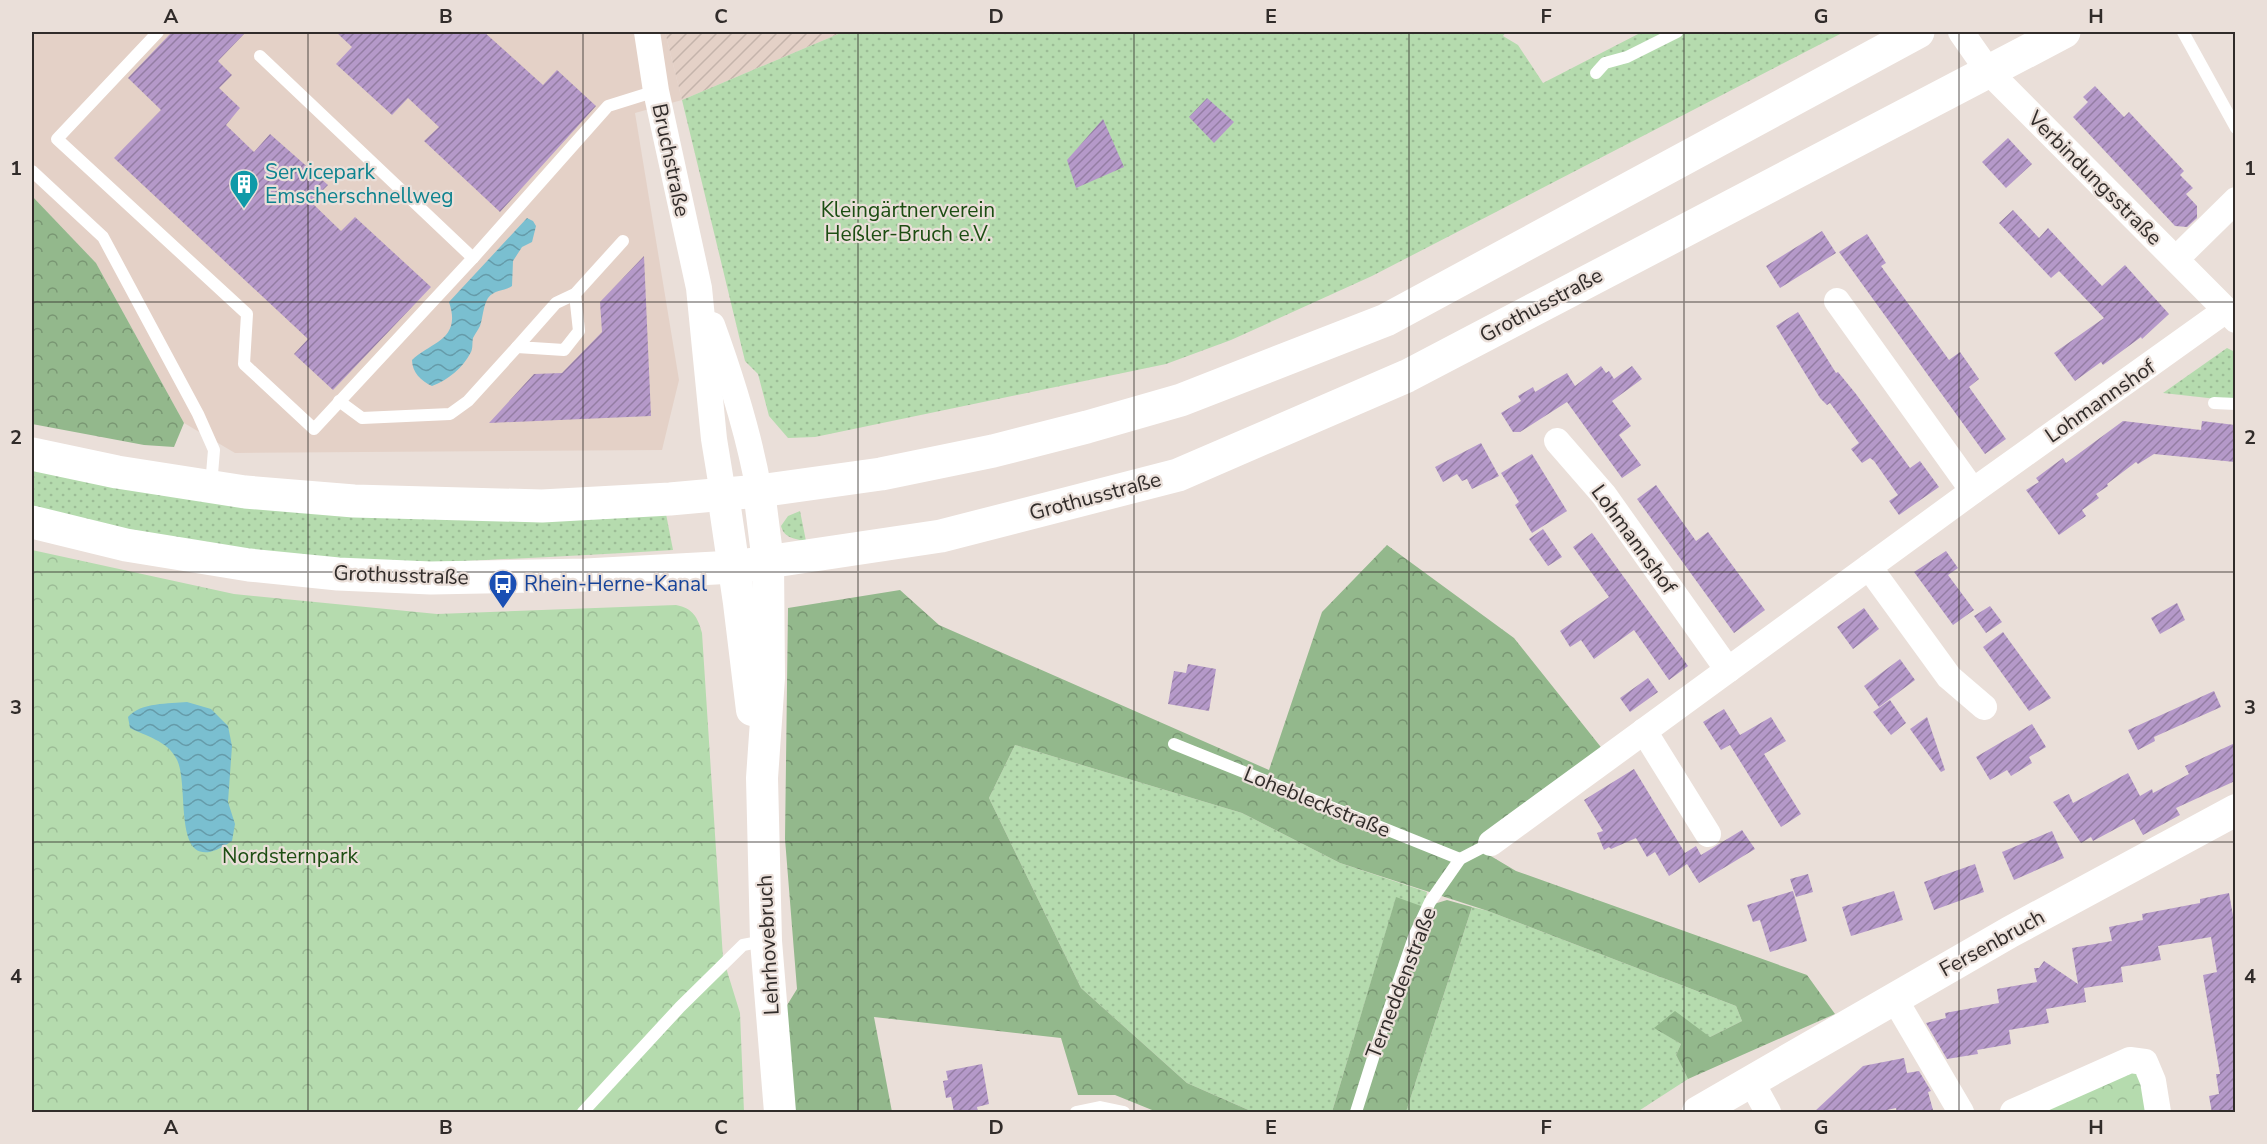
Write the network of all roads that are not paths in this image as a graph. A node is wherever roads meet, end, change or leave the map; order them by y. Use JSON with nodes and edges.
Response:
{"nodes":[{"id":1,"x":158,"y":32,"type":"edge"},
{"id":2,"x":646,"y":32,"type":"edge"},
{"id":3,"x":1677,"y":32,"type":"edge"},
{"id":4,"x":1918,"y":32,"type":"edge"},
{"id":5,"x":1961,"y":32,"type":"edge"},
{"id":6,"x":2064,"y":32,"type":"edge"},
{"id":7,"x":2183,"y":32,"type":"edge"},
{"id":8,"x":260,"y":56,"type":"dead end"},
{"id":9,"x":1989,"y":72,"type":"junction"},
{"id":10,"x":1596,"y":73,"type":"dead end"},
{"id":11,"x":656,"y":92,"type":"junction"},
{"id":12,"x":2235,"y":128,"type":"edge"},
{"id":13,"x":32,"y":171,"type":"edge"},
{"id":14,"x":2235,"y":200,"type":"edge"},
{"id":15,"x":623,"y":241,"type":"dead end"},
{"id":16,"x":473,"y":258,"type":"junction"},
{"id":17,"x":2176,"y":259,"type":"junction"},
{"id":18,"x":699,"y":288,"type":"junction"},
{"id":19,"x":575,"y":294,"type":"junction"},
{"id":20,"x":1837,"y":301,"type":"dead end"},
{"id":21,"x":2231,"y":315,"type":"edge"},
{"id":22,"x":517,"y":347,"type":"junction"},
{"id":23,"x":339,"y":401,"type":"junction"},
{"id":24,"x":2214,"y":402,"type":"dead end"},
{"id":25,"x":2235,"y":404,"type":"edge"},
{"id":26,"x":1557,"y":441,"type":"dead end"},
{"id":27,"x":32,"y":454,"type":"edge"},
{"id":28,"x":211,"y":487,"type":"junction"},
{"id":29,"x":759,"y":491,"type":"junction"},
{"id":30,"x":1973,"y":491,"type":"junction"},
{"id":31,"x":723,"y":494,"type":"junction"},
{"id":32,"x":32,"y":522,"type":"edge"},
{"id":33,"x":768,"y":562,"type":"junction"},
{"id":34,"x":734,"y":567,"type":"junction"},
{"id":35,"x":1869,"y":567,"type":"junction"},
{"id":36,"x":1728,"y":670,"type":"junction"},
{"id":37,"x":1984,"y":707,"type":"dead end"},
{"id":38,"x":1644,"y":731,"type":"junction"},
{"id":39,"x":1174,"y":744,"type":"dead end"},
{"id":40,"x":762,"y":778,"type":"junction"},
{"id":41,"x":2235,"y":810,"type":"edge"},
{"id":42,"x":1708,"y":834,"type":"dead end"},
{"id":43,"x":1491,"y":843,"type":"joint"},
{"id":44,"x":1460,"y":859,"type":"junction"},
{"id":45,"x":766,"y":941,"type":"junction"},
{"id":46,"x":1894,"y":998,"type":"junction"},
{"id":47,"x":1752,"y":1083,"type":"junction"},
{"id":48,"x":583,"y":1113,"type":"edge"},
{"id":49,"x":780,"y":1113,"type":"edge"},
{"id":50,"x":1076,"y":1113,"type":"edge"},
{"id":51,"x":1124,"y":1113,"type":"edge"},
{"id":52,"x":1356,"y":1113,"type":"edge"},
{"id":53,"x":1698,"y":1113,"type":"edge"},
{"id":54,"x":1768,"y":1113,"type":"edge"},
{"id":55,"x":1961,"y":1113,"type":"edge"},
{"id":56,"x":2013,"y":1113,"type":"edge"},
{"id":57,"x":2158,"y":1113,"type":"edge"}],
"edges":[{"from":1,"to":23,"type":"lane"},
{"from":2,"to":11,"type":"street","name":"Bruchstraße"},
{"from":3,"to":10,"type":"lane"},
{"from":4,"to":29,"type":"main road"},
{"from":5,"to":9,"type":"street","name":"Verbindungsstraße"},
{"from":6,"to":9,"type":"main road","name":"Grothusstraße"},
{"from":7,"to":12,"type":"lane"},
{"from":8,"to":16,"type":"lane"},
{"from":9,"to":17,"type":"street","name":"Verbindungsstraße"},
{"from":9,"to":33,"type":"main road","name":"Grothusstraße"},
{"from":11,"to":16,"type":"lane"},
{"from":11,"to":18,"type":"street","name":"Bruchstraße"},
{"from":13,"to":28,"type":"lane"},
{"from":14,"to":17,"type":"street"},
{"from":15,"to":19,"type":"lane"},
{"from":16,"to":23,"type":"lane"},
{"from":17,"to":21,"type":"street","name":"Verbindungsstraße"},
{"from":18,"to":29,"type":"street","name":"Bruchstraße"},
{"from":18,"to":31,"type":"street","name":"Bruchstraße"},
{"from":19,"to":22,"type":"lane"},
{"from":19,"to":22,"type":"lane"},
{"from":20,"to":30,"type":"street"},
{"from":21,"to":30,"type":"street","name":"Lohmannshof"},
{"from":22,"to":23,"type":"lane"},
{"from":24,"to":25,"type":"lane"},
{"from":26,"to":36,"type":"street","name":"Lohmannshof"},
{"from":27,"to":28,"type":"main road"},
{"from":28,"to":31,"type":"main road"},
{"from":29,"to":31,"type":"main road"},
{"from":29,"to":33,"type":"street","name":"Lehrhovebruch"},
{"from":30,"to":35,"type":"street","name":"Lohmannshof"},
{"from":31,"to":34,"type":"street","name":"Lehrhovebruch"},
{"from":32,"to":34,"type":"main road","name":"Grothusstraße"},
{"from":33,"to":34,"type":"main road","name":"Grothusstraße"},
{"from":33,"to":40,"type":"street","name":"Lehrhovebruch"},
{"from":34,"to":40,"type":"street","name":"Lehrhovebruch"},
{"from":35,"to":36,"type":"street","name":"Lohmannshof"},
{"from":35,"to":37,"type":"street"},
{"from":36,"to":38,"type":"street","name":"Lohmannshof"},
{"from":38,"to":42,"type":"street"},
{"from":38,"to":43,"type":"street","name":"Lohmannshof"},
{"from":39,"to":44,"type":"lane","name":"Lohebleckstraße"},
{"from":40,"to":45,"type":"street","name":"Lehrhovebruch"},
{"from":41,"to":46,"type":"street","name":"Fersenbruch"},
{"from":43,"to":44,"type":"lane"},
{"from":44,"to":52,"type":"lane","name":"Terneddenstraße"},
{"from":45,"to":48,"type":"lane"},
{"from":45,"to":49,"type":"street","name":"Lehrhovebruch"},
{"from":46,"to":47,"type":"street","name":"Fersenbruch"},
{"from":46,"to":55,"type":"street"},
{"from":47,"to":53,"type":"street","name":"Fersenbruch"},
{"from":47,"to":54,"type":"street"},
{"from":50,"to":51,"type":"lane"},
{"from":56,"to":57,"type":"street"}]}
